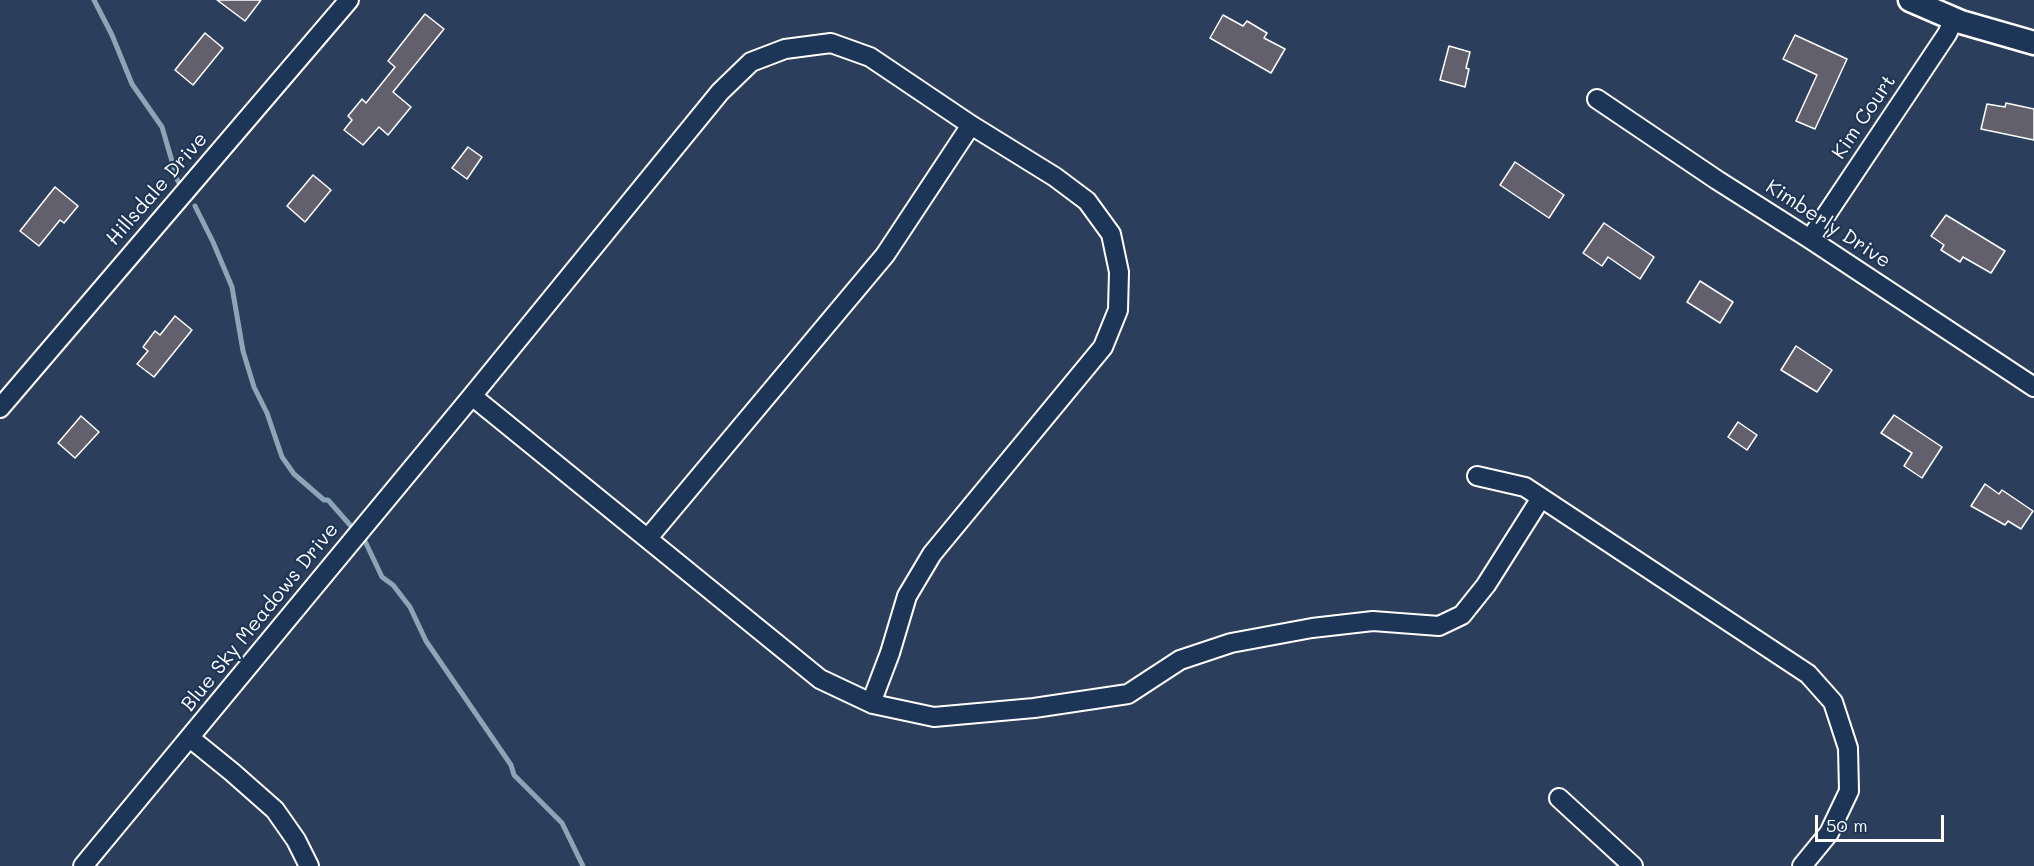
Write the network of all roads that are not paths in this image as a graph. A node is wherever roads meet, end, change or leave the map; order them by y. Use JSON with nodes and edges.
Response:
{"nodes":[{"id":1,"x":349,"y":0,"type":"edge"},
{"id":2,"x":1910,"y":0,"type":"edge"},
{"id":3,"x":1954,"y":19,"type":"junction"},
{"id":4,"x":2034,"y":43,"type":"edge"},
{"id":5,"x":1597,"y":99,"type":"dead end"},
{"id":6,"x":971,"y":125,"type":"junction"},
{"id":7,"x":1810,"y":239,"type":"junction"},
{"id":8,"x":2034,"y":387,"type":"edge"},
{"id":9,"x":472,"y":396,"type":"junction"},
{"id":10,"x":0,"y":408,"type":"edge"},
{"id":11,"x":1477,"y":476,"type":"dead end"},
{"id":12,"x":1541,"y":498,"type":"junction"},
{"id":13,"x":648,"y":538,"type":"junction"},
{"id":14,"x":872,"y":703,"type":"junction"},
{"id":15,"x":190,"y":738,"type":"junction"},
{"id":16,"x":1559,"y":798,"type":"dead end"},
{"id":17,"x":83,"y":866,"type":"edge"},
{"id":18,"x":309,"y":866,"type":"edge"},
{"id":19,"x":1633,"y":866,"type":"edge"},
{"id":20,"x":1802,"y":866,"type":"edge"}],
"edges":[{"from":1,"to":10,"type":"street","name":"Hillsdale Drive"},
{"from":2,"to":3,"type":"main road"},
{"from":3,"to":4,"type":"main road"},
{"from":3,"to":7,"type":"street","name":"Kim Court"},
{"from":5,"to":7,"type":"street","name":"Kimberly Drive"},
{"from":6,"to":9,"type":"street","name":"Blue Sky Meadows Drive"},
{"from":6,"to":13,"type":"street"},
{"from":6,"to":14,"type":"street","name":"Blue Sky Meadows Drive"},
{"from":7,"to":8,"type":"street","name":"Kimberly Drive"},
{"from":9,"to":13,"type":"street"},
{"from":9,"to":15,"type":"street","name":"Blue Sky Meadows Drive"},
{"from":11,"to":12,"type":"street"},
{"from":12,"to":14,"type":"street"},
{"from":12,"to":20,"type":"street"},
{"from":13,"to":14,"type":"street"},
{"from":15,"to":17,"type":"street","name":"Blue Sky Meadows Drive"},
{"from":15,"to":18,"type":"street"},
{"from":16,"to":19,"type":"street"}]}
